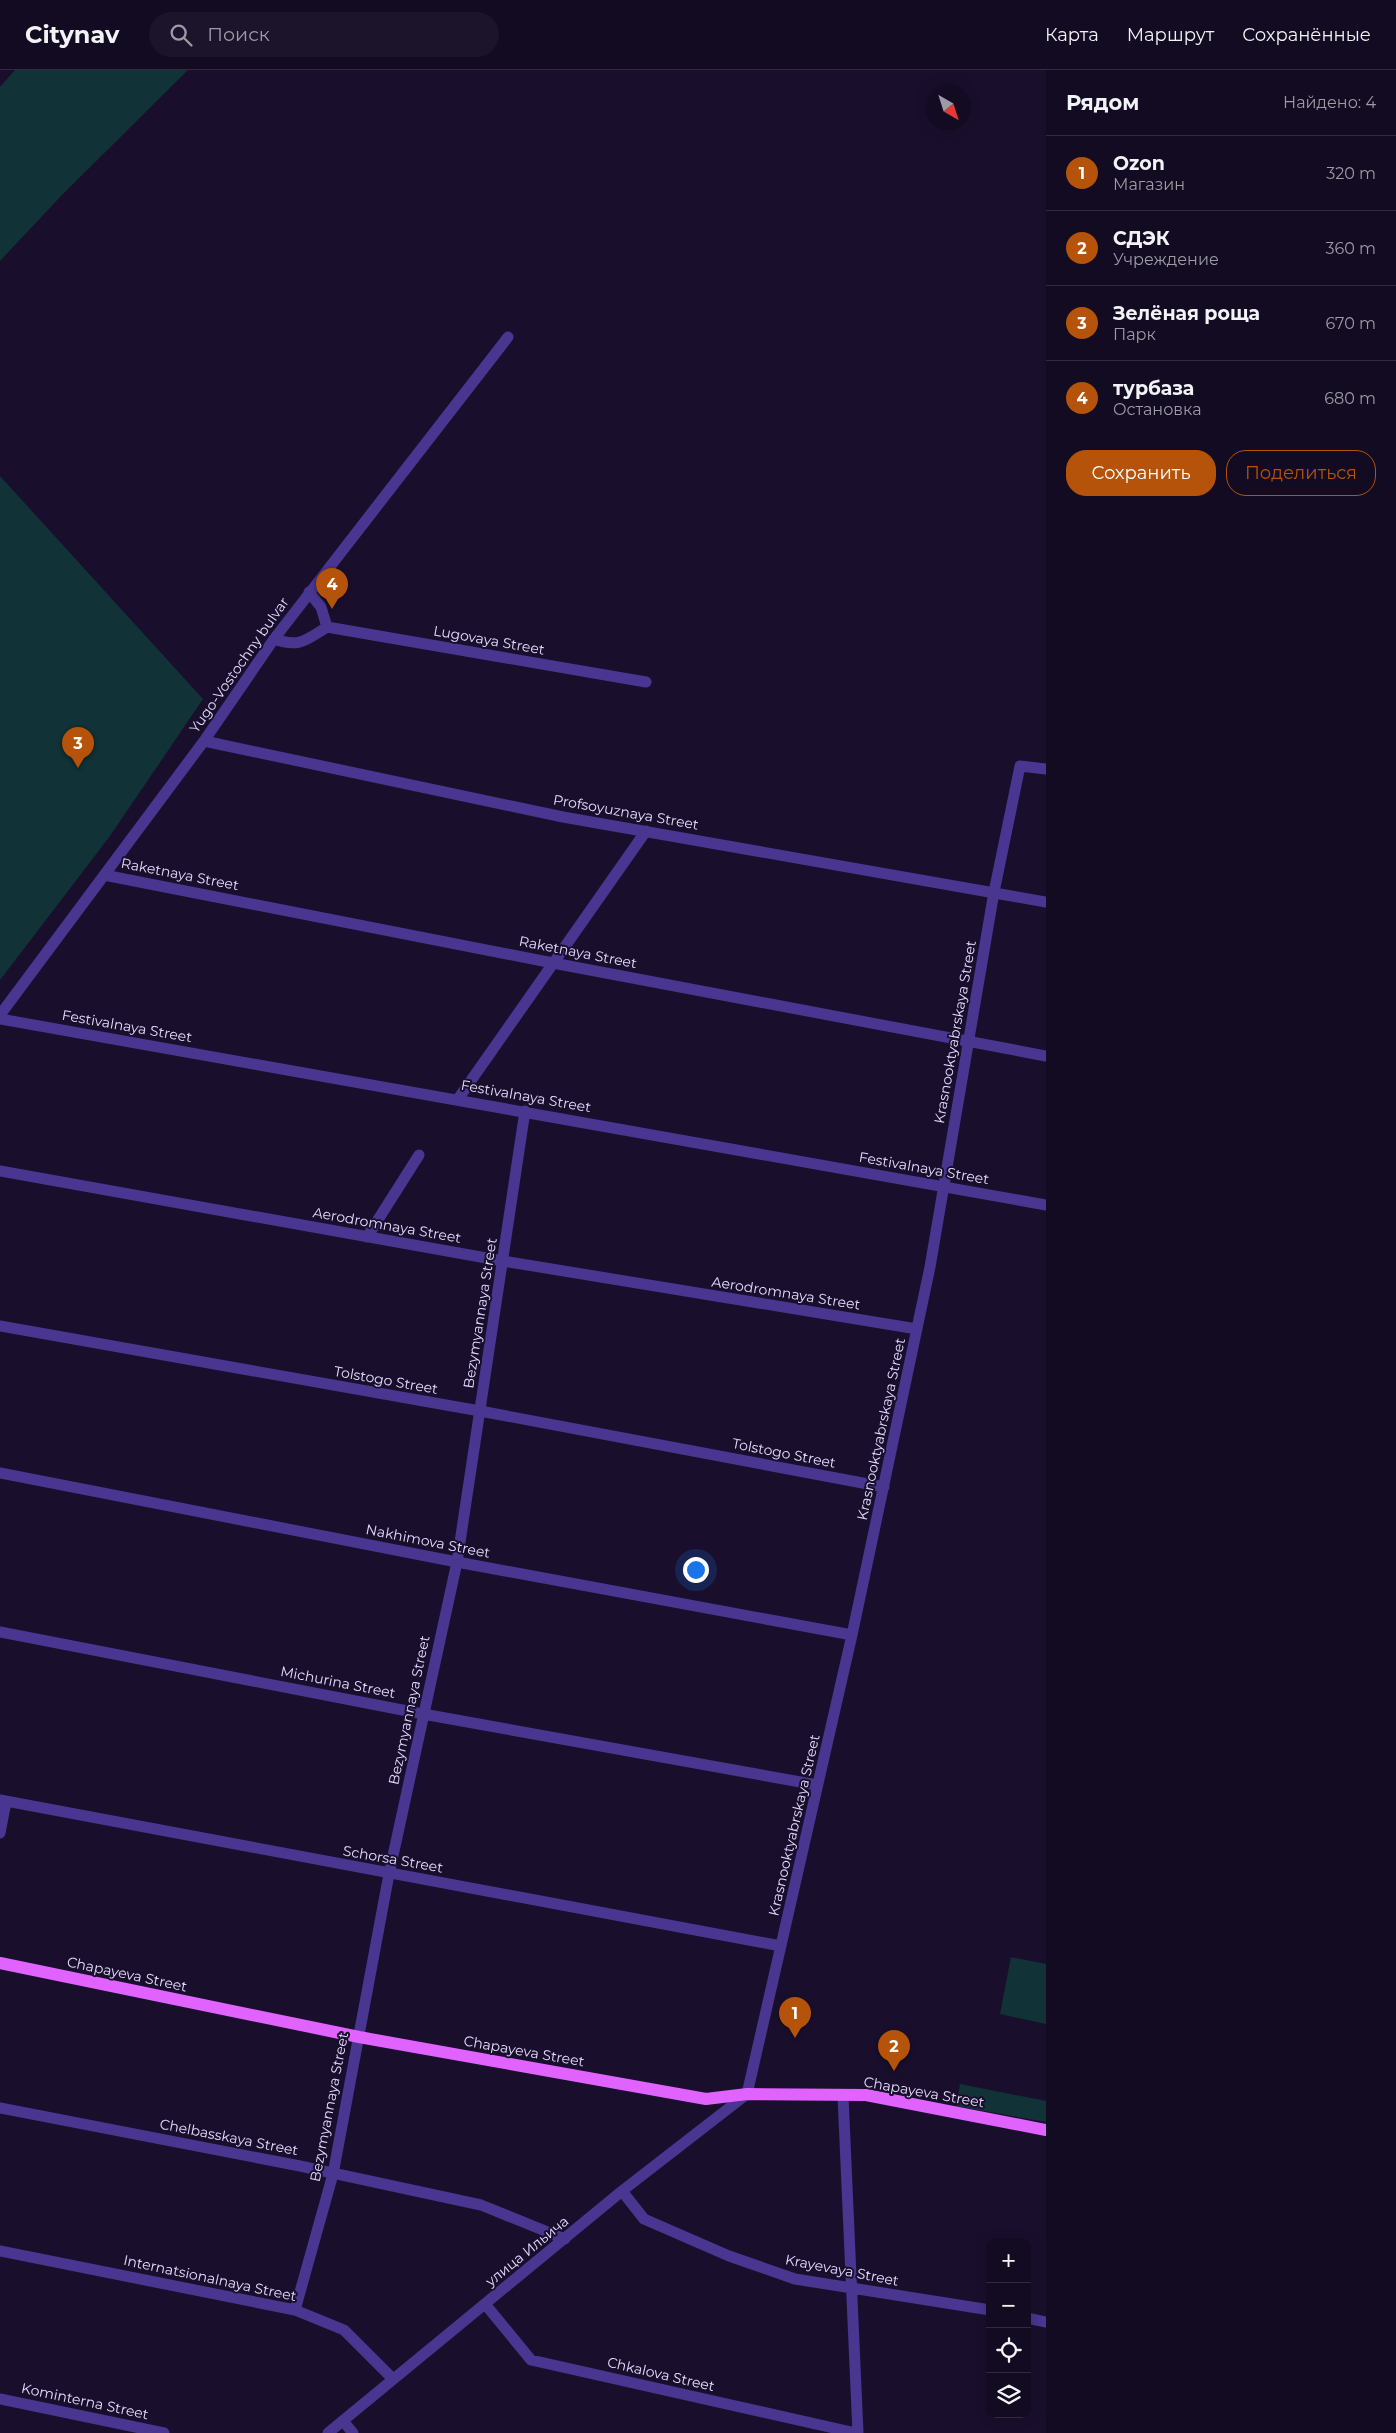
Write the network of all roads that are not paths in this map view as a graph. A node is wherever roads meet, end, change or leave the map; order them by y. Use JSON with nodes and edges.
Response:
{"nodes":[{"id":1,"x":508,"y":337,"type":"dead end"},
{"id":2,"x":309,"y":592,"type":"junction"},
{"id":3,"x":327,"y":627,"type":"junction"},
{"id":4,"x":274,"y":639,"type":"junction"},
{"id":5,"x":646,"y":682,"type":"dead end"},
{"id":6,"x":204,"y":741,"type":"junction"},
{"id":7,"x":1046,"y":769,"type":"edge"},
{"id":8,"x":646,"y":831,"type":"junction"},
{"id":9,"x":104,"y":874,"type":"junction"},
{"id":10,"x":994,"y":892,"type":"junction"},
{"id":11,"x":1046,"y":902,"type":"edge"},
{"id":12,"x":553,"y":963,"type":"junction"},
{"id":13,"x":0,"y":1017,"type":"edge"},
{"id":14,"x":969,"y":1042,"type":"junction"},
{"id":15,"x":1046,"y":1056,"type":"edge"},
{"id":16,"x":458,"y":1100,"type":"junction"},
{"id":17,"x":525,"y":1111,"type":"junction"},
{"id":18,"x":419,"y":1155,"type":"dead end"},
{"id":19,"x":0,"y":1172,"type":"edge"},
{"id":20,"x":943,"y":1187,"type":"junction"},
{"id":21,"x":1046,"y":1206,"type":"edge"},
{"id":22,"x":367,"y":1237,"type":"junction"},
{"id":23,"x":503,"y":1261,"type":"junction"},
{"id":24,"x":0,"y":1326,"type":"edge"},
{"id":25,"x":917,"y":1330,"type":"junction"},
{"id":26,"x":480,"y":1411,"type":"junction"},
{"id":27,"x":0,"y":1473,"type":"edge"},
{"id":28,"x":884,"y":1486,"type":"junction"},
{"id":29,"x":457,"y":1562,"type":"junction"},
{"id":30,"x":0,"y":1632,"type":"edge"},
{"id":31,"x":852,"y":1635,"type":"junction"},
{"id":32,"x":423,"y":1714,"type":"junction"},
{"id":33,"x":818,"y":1785,"type":"junction"},
{"id":34,"x":3,"y":1801,"type":"edge"},
{"id":35,"x":0,"y":1832,"type":"edge"},
{"id":36,"x":389,"y":1874,"type":"junction"},
{"id":37,"x":782,"y":1946,"type":"junction"},
{"id":38,"x":0,"y":1963,"type":"edge"},
{"id":39,"x":359,"y":2037,"type":"junction"},
{"id":40,"x":747,"y":2094,"type":"junction"},
{"id":41,"x":843,"y":2096,"type":"junction"},
{"id":42,"x":0,"y":2108,"type":"edge"},
{"id":43,"x":1046,"y":2130,"type":"edge"},
{"id":44,"x":333,"y":2174,"type":"junction"},
{"id":45,"x":622,"y":2191,"type":"junction"},
{"id":46,"x":565,"y":2239,"type":"junction"},
{"id":47,"x":0,"y":2251,"type":"edge"},
{"id":48,"x":850,"y":2289,"type":"junction"},
{"id":49,"x":485,"y":2304,"type":"junction"},
{"id":50,"x":986,"y":2309,"type":"edge"},
{"id":51,"x":295,"y":2310,"type":"junction"},
{"id":52,"x":1031,"y":2319,"type":"edge"},
{"id":53,"x":1046,"y":2322,"type":"edge"},
{"id":54,"x":393,"y":2379,"type":"junction"},
{"id":55,"x":0,"y":2399,"type":"edge"},
{"id":56,"x":343,"y":2421,"type":"junction"},
{"id":57,"x":164,"y":2433,"type":"edge"},
{"id":58,"x":328,"y":2433,"type":"edge"},
{"id":59,"x":353,"y":2433,"type":"edge"},
{"id":60,"x":856,"y":2433,"type":"edge"}],
"edges":[{"from":1,"to":2,"type":"street","name":"Yugo-Vostochny bulvar"},
{"from":2,"to":3,"type":"street"},
{"from":2,"to":4,"type":"street","name":"Yugo-Vostochny bulvar"},
{"from":3,"to":4,"type":"street"},
{"from":3,"to":5,"type":"street","name":"Lugovaya Street"},
{"from":4,"to":6,"type":"street","name":"Yugo-Vostochny bulvar"},
{"from":6,"to":8,"type":"street","name":"Profsoyuznaya Street"},
{"from":6,"to":9,"type":"street","name":"Yugo-Vostochny bulvar"},
{"from":7,"to":10,"type":"street","name":"Krasnooktyabrskaya Street"},
{"from":8,"to":10,"type":"street","name":"Profsoyuznaya Street"},
{"from":8,"to":12,"type":"street"},
{"from":9,"to":12,"type":"street","name":"Raketnaya Street"},
{"from":9,"to":13,"type":"street","name":"Yugo-Vostochny bulvar"},
{"from":10,"to":11,"type":"street","name":"Profsoyuznaya Street"},
{"from":10,"to":14,"type":"street","name":"Krasnooktyabrskaya Street"},
{"from":12,"to":14,"type":"street","name":"Raketnaya Street"},
{"from":12,"to":16,"type":"street"},
{"from":13,"to":16,"type":"street","name":"Festivalnaya Street"},
{"from":14,"to":15,"type":"street","name":"Raketnaya Street"},
{"from":14,"to":20,"type":"street","name":"Krasnooktyabrskaya Street"},
{"from":16,"to":17,"type":"street","name":"Festivalnaya Street"},
{"from":17,"to":20,"type":"street","name":"Festivalnaya Street"},
{"from":17,"to":23,"type":"street","name":"Bezymyannaya Street"},
{"from":18,"to":22,"type":"street"},
{"from":19,"to":22,"type":"street","name":"Aerodromnaya Street"},
{"from":20,"to":21,"type":"street","name":"Festivalnaya Street"},
{"from":20,"to":25,"type":"street","name":"Krasnooktyabrskaya Street"},
{"from":22,"to":23,"type":"street","name":"Aerodromnaya Street"},
{"from":23,"to":25,"type":"street","name":"Aerodromnaya Street"},
{"from":23,"to":26,"type":"street","name":"Bezymyannaya Street"},
{"from":24,"to":26,"type":"street","name":"Tolstogo Street"},
{"from":25,"to":28,"type":"street","name":"Krasnooktyabrskaya Street"},
{"from":26,"to":28,"type":"street","name":"Tolstogo Street"},
{"from":26,"to":29,"type":"street","name":"Bezymyannaya Street"},
{"from":27,"to":29,"type":"street","name":"Nakhimova Street"},
{"from":28,"to":31,"type":"street","name":"Krasnooktyabrskaya Street"},
{"from":29,"to":31,"type":"street","name":"Nakhimova Street"},
{"from":29,"to":32,"type":"street","name":"Bezymyannaya Street"},
{"from":30,"to":32,"type":"street","name":"Michurina Street"},
{"from":31,"to":33,"type":"street","name":"Krasnooktyabrskaya Street"},
{"from":32,"to":33,"type":"street","name":"Michurina Street"},
{"from":32,"to":36,"type":"street","name":"Bezymyannaya Street"},
{"from":33,"to":37,"type":"street","name":"Krasnooktyabrskaya Street"},
{"from":34,"to":35,"type":"street"},
{"from":34,"to":36,"type":"street","name":"Schorsa Street"},
{"from":36,"to":37,"type":"street","name":"Schorsa Street"},
{"from":36,"to":39,"type":"street","name":"Bezymyannaya Street"},
{"from":37,"to":40,"type":"street","name":"Krasnooktyabrskaya Street"},
{"from":38,"to":39,"type":"main road","name":"Chapayeva Street"},
{"from":39,"to":40,"type":"main road","name":"Chapayeva Street"},
{"from":39,"to":44,"type":"street","name":"Bezymyannaya Street"},
{"from":40,"to":41,"type":"main road","name":"Chapayeva Street"},
{"from":40,"to":45,"type":"street","name":"улица Ильича"},
{"from":41,"to":43,"type":"main road","name":"Chapayeva Street"},
{"from":41,"to":48,"type":"street"},
{"from":42,"to":44,"type":"street","name":"Chelbasskaya Street"},
{"from":44,"to":46,"type":"street","name":"Chelbasskaya Street"},
{"from":44,"to":51,"type":"street","name":"Bezymyannaya Street"},
{"from":45,"to":46,"type":"street","name":"улица Ильича"},
{"from":45,"to":48,"type":"street","name":"Krayevaya Street"},
{"from":46,"to":49,"type":"street","name":"улица Ильича"},
{"from":47,"to":51,"type":"street","name":"Internatsionalnaya Street"},
{"from":48,"to":50,"type":"street","name":"Krayevaya Street"},
{"from":48,"to":60,"type":"street"},
{"from":49,"to":54,"type":"street","name":"улица Ильича"},
{"from":49,"to":60,"type":"street","name":"Chkalova Street"},
{"from":51,"to":54,"type":"street","name":"Internatsionalnaya Street"},
{"from":52,"to":53,"type":"street"},
{"from":54,"to":56,"type":"street","name":"улица Ильича"},
{"from":55,"to":57,"type":"street","name":"Kominterna Street"},
{"from":56,"to":58,"type":"street","name":"улица Ильича"},
{"from":56,"to":59,"type":"street"}]}
